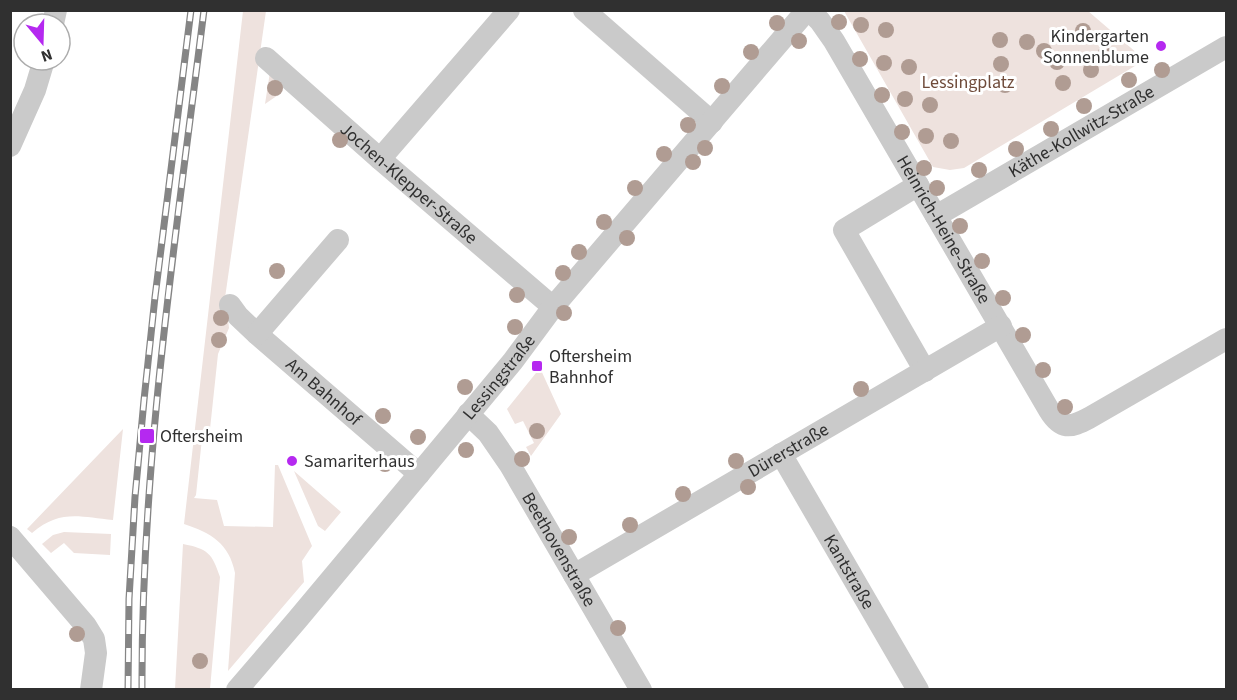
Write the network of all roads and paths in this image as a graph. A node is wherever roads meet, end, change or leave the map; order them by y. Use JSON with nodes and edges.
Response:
{"nodes":[{"id":1,"x":509,"y":10,"type":"edge"},
{"id":2,"x":584,"y":10,"type":"edge"},
{"id":3,"x":808,"y":10,"type":"edge"},
{"id":4,"x":1227,"y":47,"type":"edge"},
{"id":5,"x":266,"y":58,"type":"dead end"},
{"id":6,"x":40,"y":72,"type":"edge"},
{"id":7,"x":712,"y":122,"type":"junction"},
{"id":8,"x":10,"y":146,"type":"edge"},
{"id":9,"x":380,"y":159,"type":"junction"},
{"id":10,"x":918,"y":185,"type":"junction"},
{"id":11,"x":936,"y":216,"type":"junction"},
{"id":12,"x":338,"y":240,"type":"dead end"},
{"id":13,"x":230,"y":305,"type":"dead end"},
{"id":14,"x":553,"y":307,"type":"junction"},
{"id":15,"x":1001,"y":326,"type":"junction"},
{"id":16,"x":257,"y":334,"type":"junction"},
{"id":17,"x":1227,"y":339,"type":"edge"},
{"id":18,"x":925,"y":371,"type":"junction"},
{"id":19,"x":468,"y":414,"type":"junction"},
{"id":20,"x":781,"y":454,"type":"junction"},
{"id":21,"x":419,"y":474,"type":"junction"},
{"id":22,"x":10,"y":537,"type":"edge"},
{"id":23,"x":574,"y":575,"type":"junction"},
{"id":24,"x":91,"y":690,"type":"edge"},
{"id":25,"x":237,"y":690,"type":"edge"},
{"id":26,"x":641,"y":690,"type":"edge"},
{"id":27,"x":918,"y":690,"type":"edge"}],
"edges":[{"from":1,"to":9,"type":"street"},
{"from":2,"to":7,"type":"street"},
{"from":3,"to":7,"type":"street","name":"Lessingstraße"},
{"from":3,"to":10,"type":"street","name":"Heinrich-Heine-Straße"},
{"from":4,"to":11,"type":"street","name":"Käthe-Kollwitz-Straße"},
{"from":5,"to":9,"type":"street","name":"Jochen-Klepper-Straße"},
{"from":6,"to":8,"type":"street"},
{"from":7,"to":14,"type":"street","name":"Lessingstraße"},
{"from":9,"to":14,"type":"street","name":"Jochen-Klepper-Straße"},
{"from":10,"to":11,"type":"street","name":"Heinrich-Heine-Straße"},
{"from":10,"to":18,"type":"street"},
{"from":11,"to":15,"type":"street","name":"Heinrich-Heine-Straße"},
{"from":12,"to":16,"type":"street"},
{"from":13,"to":16,"type":"street","name":"Am Bahnhof"},
{"from":14,"to":19,"type":"street","name":"Lessingstraße"},
{"from":15,"to":17,"type":"street","name":"Heinrich-Heine-Straße"},
{"from":15,"to":18,"type":"street","name":"Dürerstraße"},
{"from":16,"to":21,"type":"street","name":"Am Bahnhof"},
{"from":18,"to":20,"type":"street","name":"Dürerstraße"},
{"from":19,"to":21,"type":"street","name":"Lessingstraße"},
{"from":19,"to":23,"type":"street","name":"Beethovenstraße"},
{"from":20,"to":23,"type":"street","name":"Dürerstraße"},
{"from":20,"to":27,"type":"street","name":"Kantstraße"},
{"from":21,"to":25,"type":"street","name":"Lessingstraße"},
{"from":22,"to":24,"type":"street"},
{"from":23,"to":26,"type":"street","name":"Beethovenstraße"}]}
